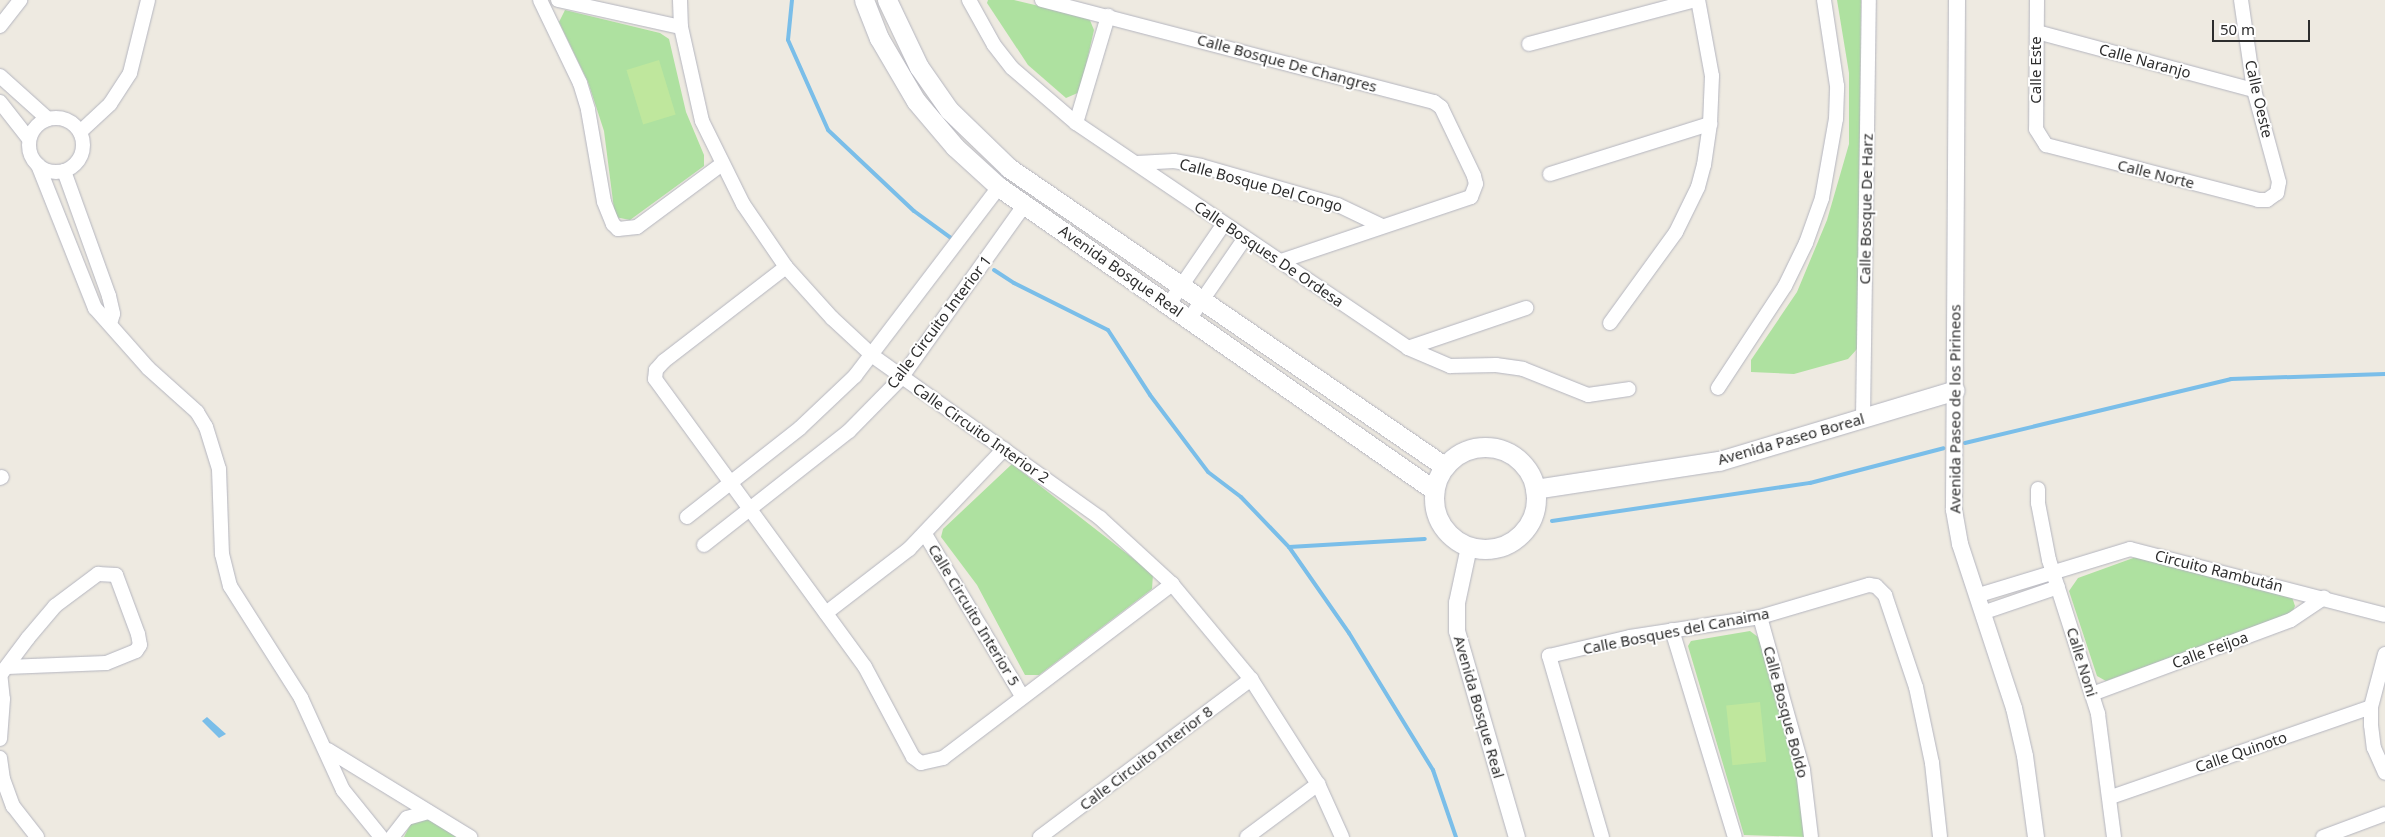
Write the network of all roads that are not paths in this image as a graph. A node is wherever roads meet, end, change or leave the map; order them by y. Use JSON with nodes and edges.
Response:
{"nodes":[{"id":1,"x":20,"y":0,"type":"edge"},
{"id":2,"x":148,"y":0,"type":"edge"},
{"id":3,"x":540,"y":0,"type":"edge"},
{"id":4,"x":558,"y":0,"type":"edge"},
{"id":5,"x":680,"y":0,"type":"edge"},
{"id":6,"x":864,"y":0,"type":"edge"},
{"id":7,"x":887,"y":0,"type":"edge"},
{"id":8,"x":968,"y":0,"type":"edge"},
{"id":9,"x":1042,"y":0,"type":"edge"},
{"id":10,"x":1697,"y":0,"type":"edge"},
{"id":11,"x":1824,"y":0,"type":"edge"},
{"id":12,"x":1869,"y":0,"type":"edge"},
{"id":13,"x":1957,"y":0,"type":"edge"},
{"id":14,"x":2037,"y":0,"type":"edge"},
{"id":15,"x":2241,"y":0,"type":"edge"},
{"id":16,"x":1108,"y":16,"type":"junction"},
{"id":17,"x":0,"y":26,"type":"edge"},
{"id":18,"x":681,"y":27,"type":"junction"},
{"id":19,"x":2037,"y":32,"type":"junction"},
{"id":20,"x":1529,"y":44,"type":"dead end"},
{"id":21,"x":0,"y":76,"type":"edge"},
{"id":22,"x":2254,"y":90,"type":"junction"},
{"id":23,"x":0,"y":102,"type":"edge"},
{"id":24,"x":48,"y":119,"type":"junction"},
{"id":25,"x":1076,"y":123,"type":"junction"},
{"id":26,"x":1710,"y":124,"type":"junction"},
{"id":27,"x":80,"y":132,"type":"junction"},
{"id":28,"x":29,"y":139,"type":"junction"},
{"id":29,"x":2040,"y":140,"type":"joint"},
{"id":30,"x":1137,"y":163,"type":"junction"},
{"id":31,"x":722,"y":164,"type":"junction"},
{"id":32,"x":38,"y":165,"type":"junction"},
{"id":33,"x":64,"y":171,"type":"junction"},
{"id":34,"x":1550,"y":174,"type":"dead end"},
{"id":35,"x":999,"y":187,"type":"junction"},
{"id":36,"x":2274,"y":196,"type":"joint"},
{"id":37,"x":1025,"y":204,"type":"junction"},
{"id":38,"x":1223,"y":225,"type":"junction"},
{"id":39,"x":1382,"y":226,"type":"junction"},
{"id":40,"x":1245,"y":238,"type":"junction"},
{"id":41,"x":1281,"y":261,"type":"junction"},
{"id":42,"x":786,"y":267,"type":"junction"},
{"id":43,"x":1180,"y":287,"type":"junction"},
{"id":44,"x":1202,"y":302,"type":"junction"},
{"id":45,"x":1169,"y":304,"type":"junction"},
{"id":46,"x":1526,"y":308,"type":"dead end"},
{"id":47,"x":1190,"y":318,"type":"junction"},
{"id":48,"x":1610,"y":323,"type":"dead end"},
{"id":49,"x":110,"y":324,"type":"junction"},
{"id":50,"x":1408,"y":348,"type":"junction"},
{"id":51,"x":873,"y":356,"type":"junction"},
{"id":52,"x":901,"y":378,"type":"junction"},
{"id":53,"x":1629,"y":388,"type":"dead end"},
{"id":54,"x":1718,"y":388,"type":"dead end"},
{"id":55,"x":1955,"y":390,"type":"junction"},
{"id":56,"x":1863,"y":418,"type":"junction"},
{"id":57,"x":1004,"y":449,"type":"junction"},
{"id":58,"x":1444,"y":466,"type":"junction"},
{"id":59,"x":731,"y":484,"type":"junction"},
{"id":60,"x":1535,"y":489,"type":"junction"},
{"id":61,"x":2038,"y":489,"type":"dead end"},
{"id":62,"x":1434,"y":490,"type":"junction"},
{"id":63,"x":751,"y":509,"type":"junction"},
{"id":64,"x":687,"y":517,"type":"dead end"},
{"id":65,"x":925,"y":534,"type":"junction"},
{"id":66,"x":704,"y":545,"type":"dead end"},
{"id":67,"x":1469,"y":547,"type":"junction"},
{"id":68,"x":2056,"y":580,"type":"junction"},
{"id":69,"x":1172,"y":584,"type":"junction"},
{"id":70,"x":1979,"y":595,"type":"junction"},
{"id":71,"x":2324,"y":598,"type":"junction"},
{"id":72,"x":1985,"y":612,"type":"junction"},
{"id":73,"x":826,"y":614,"type":"junction"},
{"id":74,"x":2385,"y":614,"type":"edge"},
{"id":75,"x":1760,"y":617,"type":"junction"},
{"id":76,"x":1672,"y":630,"type":"junction"},
{"id":77,"x":2385,"y":654,"type":"edge"},
{"id":78,"x":3,"y":671,"type":"edge"},
{"id":79,"x":1251,"y":679,"type":"junction"},
{"id":80,"x":2092,"y":694,"type":"junction"},
{"id":81,"x":1022,"y":696,"type":"junction"},
{"id":82,"x":2371,"y":707,"type":"junction"},
{"id":83,"x":0,"y":739,"type":"edge"},
{"id":84,"x":328,"y":750,"type":"junction"},
{"id":85,"x":0,"y":758,"type":"edge"},
{"id":86,"x":2385,"y":773,"type":"edge"},
{"id":87,"x":1318,"y":784,"type":"junction"},
{"id":88,"x":2111,"y":798,"type":"junction"},
{"id":89,"x":428,"y":812,"type":"junction"},
{"id":90,"x":2385,"y":814,"type":"edge"},
{"id":91,"x":37,"y":837,"type":"edge"},
{"id":92,"x":381,"y":837,"type":"edge"},
{"id":93,"x":392,"y":837,"type":"edge"},
{"id":94,"x":470,"y":837,"type":"edge"},
{"id":95,"x":1040,"y":837,"type":"edge"},
{"id":96,"x":1247,"y":837,"type":"edge"},
{"id":97,"x":1342,"y":837,"type":"edge"},
{"id":98,"x":1517,"y":837,"type":"edge"},
{"id":99,"x":1602,"y":837,"type":"edge"},
{"id":100,"x":1735,"y":837,"type":"edge"},
{"id":101,"x":1811,"y":837,"type":"edge"},
{"id":102,"x":1940,"y":837,"type":"edge"},
{"id":103,"x":2036,"y":837,"type":"edge"},
{"id":104,"x":2114,"y":837,"type":"edge"},
{"id":105,"x":2323,"y":837,"type":"edge"}],
"edges":[{"from":1,"to":17,"type":"street"},
{"from":2,"to":27,"type":"street"},
{"from":3,"to":31,"type":"street"},
{"from":4,"to":18,"type":"street"},
{"from":5,"to":18,"type":"street","name":"Calle Circuito Interior 2"},
{"from":6,"to":35,"type":"main road","name":"Avenida Bosque Real"},
{"from":7,"to":43,"type":"main road","name":"Avenida Bosque Real"},
{"from":8,"to":25,"type":"street","name":"Calle Bosques De Ordesa"},
{"from":9,"to":16,"type":"street","name":"Calle Bosque De Changres"},
{"from":10,"to":20,"type":"street"},
{"from":10,"to":26,"type":"street"},
{"from":11,"to":54,"type":"street"},
{"from":12,"to":56,"type":"street","name":"Calle Bosque De Harz"},
{"from":13,"to":55,"type":"street","name":"Avenida Paseo de los Pirineos"},
{"from":14,"to":19,"type":"street","name":"Calle Este"},
{"from":15,"to":22,"type":"street","name":"Calle Oeste"},
{"from":16,"to":25,"type":"street"},
{"from":16,"to":39,"type":"street","name":"Calle Bosque De Changres"},
{"from":18,"to":31,"type":"street","name":"Calle Circuito Interior 2"},
{"from":19,"to":22,"type":"street","name":"Calle Naranjo"},
{"from":19,"to":29,"type":"street","name":"Calle Este"},
{"from":21,"to":24,"type":"street"},
{"from":22,"to":36,"type":"street","name":"Calle Oeste"},
{"from":23,"to":28,"type":"street"},
{"from":24,"to":27,"type":"street"},
{"from":24,"to":28,"type":"street"},
{"from":25,"to":30,"type":"street","name":"Calle Bosques De Ordesa"},
{"from":26,"to":34,"type":"street"},
{"from":26,"to":48,"type":"street"},
{"from":27,"to":33,"type":"street"},
{"from":28,"to":32,"type":"street"},
{"from":29,"to":36,"type":"street","name":"Calle Norte"},
{"from":30,"to":38,"type":"street","name":"Calle Bosques De Ordesa"},
{"from":30,"to":39,"type":"street","name":"Calle Bosque Del Congo"},
{"from":31,"to":42,"type":"street","name":"Calle Circuito Interior 2"},
{"from":32,"to":33,"type":"street"},
{"from":32,"to":49,"type":"street"},
{"from":33,"to":49,"type":"street"},
{"from":35,"to":37,"type":"main road","name":"Avenida Bosque Real"},
{"from":35,"to":51,"type":"street"},
{"from":37,"to":45,"type":"main road","name":"Avenida Bosque Real"},
{"from":37,"to":52,"type":"street","name":"Calle Circuito Interior 1"},
{"from":38,"to":40,"type":"street","name":"Calle Bosques De Ordesa"},
{"from":38,"to":43,"type":"street"},
{"from":39,"to":41,"type":"street"},
{"from":40,"to":41,"type":"street","name":"Calle Bosques De Ordesa"},
{"from":40,"to":44,"type":"street"},
{"from":41,"to":50,"type":"street","name":"Calle Bosques De Ordesa"},
{"from":42,"to":51,"type":"street","name":"Calle Circuito Interior 2"},
{"from":42,"to":59,"type":"street"},
{"from":43,"to":44,"type":"main road","name":"Avenida Bosque Real"},
{"from":43,"to":45,"type":"street"},
{"from":44,"to":47,"type":"street"},
{"from":44,"to":58,"type":"main road","name":"Avenida Bosque Real"},
{"from":45,"to":47,"type":"main road","name":"Avenida Bosque Real"},
{"from":46,"to":50,"type":"street"},
{"from":47,"to":62,"type":"main road","name":"Avenida Bosque Real"},
{"from":49,"to":84,"type":"street"},
{"from":50,"to":53,"type":"street","name":"Calle Bosques De Ordesa"},
{"from":51,"to":52,"type":"street","name":"Calle Circuito Interior 2"},
{"from":51,"to":59,"type":"street"},
{"from":52,"to":57,"type":"street","name":"Calle Circuito Interior 2"},
{"from":52,"to":63,"type":"street","name":"Calle Circuito Interior 1"},
{"from":55,"to":56,"type":"main road","name":"Avenida Paseo Boreal"},
{"from":55,"to":70,"type":"street","name":"Avenida Paseo de los Pirineos"},
{"from":56,"to":60,"type":"main road","name":"Avenida Paseo Boreal"},
{"from":57,"to":65,"type":"street"},
{"from":57,"to":69,"type":"street","name":"Calle Circuito Interior 2"},
{"from":58,"to":60,"type":"main road"},
{"from":58,"to":62,"type":"main road"},
{"from":59,"to":63,"type":"street"},
{"from":59,"to":64,"type":"street"},
{"from":60,"to":67,"type":"main road"},
{"from":61,"to":68,"type":"street","name":"Calle Noni"},
{"from":62,"to":67,"type":"main road"},
{"from":63,"to":66,"type":"street","name":"Calle Circuito Interior 1"},
{"from":63,"to":73,"type":"street"},
{"from":65,"to":73,"type":"street"},
{"from":65,"to":81,"type":"street","name":"Calle Circuito Interior 5"},
{"from":67,"to":98,"type":"street","name":"Avenida Bosque Real"},
{"from":68,"to":70,"type":"street"},
{"from":68,"to":71,"type":"street","name":"Circuito Rambután"},
{"from":68,"to":72,"type":"street","name":"Circuito Rambután"},
{"from":68,"to":80,"type":"street","name":"Calle Noni"},
{"from":69,"to":79,"type":"street","name":"Calle Circuito Interior 2"},
{"from":69,"to":81,"type":"street"},
{"from":70,"to":72,"type":"street","name":"Avenida Paseo de los Pirineos"},
{"from":71,"to":74,"type":"street","name":"Circuito Rambután"},
{"from":71,"to":80,"type":"street","name":"Calle Feijoa"},
{"from":72,"to":103,"type":"street","name":"Avenida Paseo de los Pirineos"},
{"from":73,"to":81,"type":"street"},
{"from":75,"to":76,"type":"street","name":"Calle Bosques del Canaima"},
{"from":75,"to":101,"type":"street","name":"Calle Bosque Boldo"},
{"from":75,"to":102,"type":"street","name":"Calle Bosques del Canaima"},
{"from":76,"to":99,"type":"street","name":"Calle Bosques del Canaima"},
{"from":76,"to":100,"type":"street"},
{"from":77,"to":82,"type":"street"},
{"from":78,"to":78,"type":"street"},
{"from":78,"to":83,"type":"street"},
{"from":79,"to":87,"type":"street","name":"Calle Circuito Interior 2"},
{"from":79,"to":95,"type":"street","name":"Calle Circuito Interior 8"},
{"from":80,"to":88,"type":"street","name":"Calle Noni"},
{"from":82,"to":86,"type":"street"},
{"from":82,"to":88,"type":"street","name":"Calle Quinoto"},
{"from":84,"to":89,"type":"street"},
{"from":84,"to":92,"type":"street"},
{"from":85,"to":91,"type":"street"},
{"from":87,"to":96,"type":"street"},
{"from":87,"to":97,"type":"street","name":"Calle Circuito Interior 2"},
{"from":88,"to":104,"type":"street","name":"Calle Noni"},
{"from":89,"to":93,"type":"street"},
{"from":89,"to":94,"type":"street"},
{"from":90,"to":105,"type":"street"}]}
